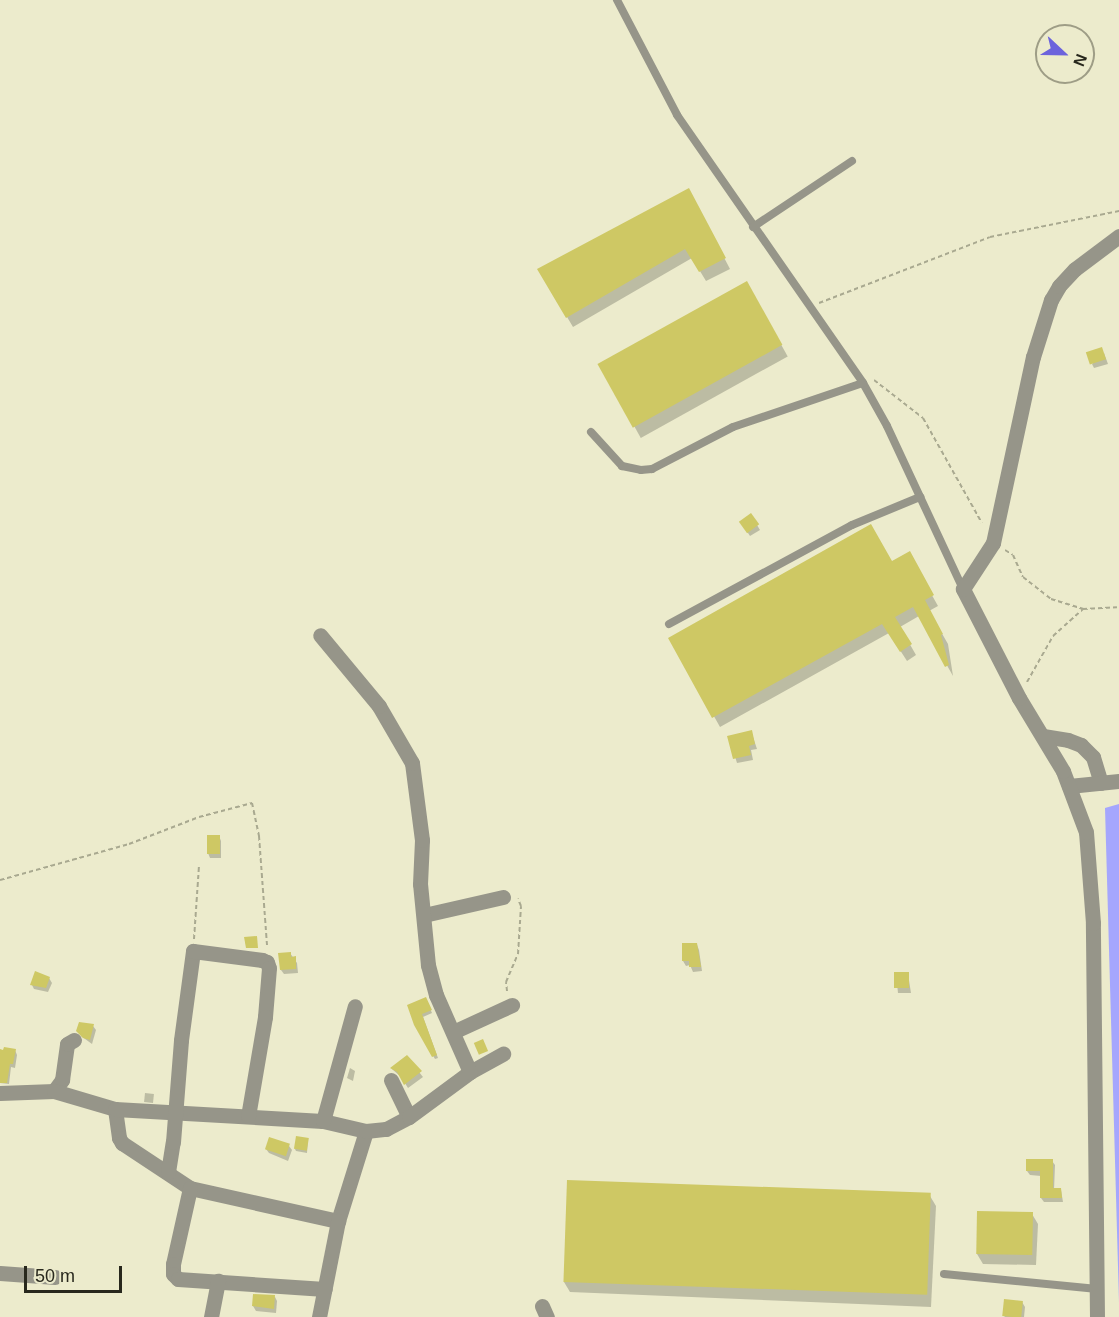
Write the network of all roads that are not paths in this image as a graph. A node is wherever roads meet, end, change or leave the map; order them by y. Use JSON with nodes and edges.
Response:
{"nodes":[{"id":1,"x":617,"y":0,"type":"edge"},
{"id":2,"x":852,"y":161,"type":"dead end"},
{"id":3,"x":753,"y":227,"type":"junction"},
{"id":4,"x":1119,"y":236,"type":"edge"},
{"id":5,"x":863,"y":383,"type":"junction"},
{"id":6,"x":591,"y":432,"type":"dead end"},
{"id":7,"x":920,"y":497,"type":"junction"},
{"id":8,"x":963,"y":589,"type":"junction"},
{"id":9,"x":669,"y":624,"type":"dead end"},
{"id":10,"x":320,"y":635,"type":"dead end"},
{"id":11,"x":1043,"y":736,"type":"junction"},
{"id":12,"x":1119,"y":781,"type":"edge"},
{"id":13,"x":1101,"y":783,"type":"junction"},
{"id":14,"x":1069,"y":786,"type":"junction"},
{"id":15,"x":503,"y":897,"type":"road end"},
{"id":16,"x":424,"y":915,"type":"junction"},
{"id":17,"x":512,"y":1005,"type":"road end"},
{"id":18,"x":355,"y":1006,"type":"dead end"},
{"id":19,"x":453,"y":1032,"type":"junction"},
{"id":20,"x":74,"y":1040,"type":"dead end"},
{"id":21,"x":503,"y":1054,"type":"dead end"},
{"id":22,"x":470,"y":1072,"type":"junction"},
{"id":23,"x":391,"y":1080,"type":"dead end"},
{"id":24,"x":54,"y":1091,"type":"junction"},
{"id":25,"x":0,"y":1093,"type":"edge"},
{"id":26,"x":115,"y":1109,"type":"junction"},
{"id":27,"x":175,"y":1114,"type":"junction"},
{"id":28,"x":248,"y":1116,"type":"junction"},
{"id":29,"x":409,"y":1117,"type":"junction"},
{"id":30,"x":323,"y":1121,"type":"junction"},
{"id":31,"x":366,"y":1131,"type":"junction"},
{"id":32,"x":168,"y":1172,"type":"junction"},
{"id":33,"x":190,"y":1188,"type":"junction"},
{"id":34,"x":338,"y":1221,"type":"junction"},
{"id":35,"x":0,"y":1273,"type":"edge"},
{"id":36,"x":944,"y":1274,"type":"dead end"},
{"id":37,"x":55,"y":1277,"type":"dead end"},
{"id":38,"x":218,"y":1281,"type":"junction"},
{"id":39,"x":325,"y":1289,"type":"junction"},
{"id":40,"x":1096,"y":1289,"type":"junction"},
{"id":41,"x":211,"y":1317,"type":"edge"},
{"id":42,"x":319,"y":1317,"type":"edge"},
{"id":43,"x":1097,"y":1317,"type":"edge"}],
"edges":[{"from":1,"to":3,"type":"lane"},
{"from":2,"to":3,"type":"lane"},
{"from":3,"to":5,"type":"lane"},
{"from":4,"to":8,"type":"street"},
{"from":5,"to":6,"type":"lane"},
{"from":5,"to":7,"type":"lane"},
{"from":7,"to":8,"type":"lane"},
{"from":7,"to":9,"type":"lane"},
{"from":8,"to":11,"type":"street"},
{"from":10,"to":16,"type":"street"},
{"from":11,"to":13,"type":"street"},
{"from":11,"to":14,"type":"street"},
{"from":12,"to":13,"type":"street"},
{"from":13,"to":14,"type":"street"},
{"from":14,"to":40,"type":"street"},
{"from":15,"to":16,"type":"street"},
{"from":16,"to":19,"type":"street"},
{"from":17,"to":19,"type":"street"},
{"from":18,"to":30,"type":"street"},
{"from":19,"to":22,"type":"street"},
{"from":20,"to":24,"type":"street"},
{"from":21,"to":22,"type":"street"},
{"from":22,"to":29,"type":"street"},
{"from":23,"to":29,"type":"street"},
{"from":24,"to":25,"type":"street"},
{"from":24,"to":26,"type":"street"},
{"from":26,"to":27,"type":"street"},
{"from":26,"to":32,"type":"street"},
{"from":27,"to":28,"type":"street"},
{"from":27,"to":28,"type":"street"},
{"from":27,"to":32,"type":"street"},
{"from":28,"to":30,"type":"street"},
{"from":29,"to":31,"type":"street"},
{"from":30,"to":31,"type":"street"},
{"from":31,"to":34,"type":"street"},
{"from":32,"to":33,"type":"street"},
{"from":33,"to":34,"type":"street"},
{"from":33,"to":38,"type":"street"},
{"from":34,"to":39,"type":"street"},
{"from":35,"to":37,"type":"street"},
{"from":36,"to":40,"type":"lane"},
{"from":38,"to":39,"type":"street"},
{"from":38,"to":41,"type":"street"},
{"from":39,"to":42,"type":"street"},
{"from":40,"to":43,"type":"street"}]}
